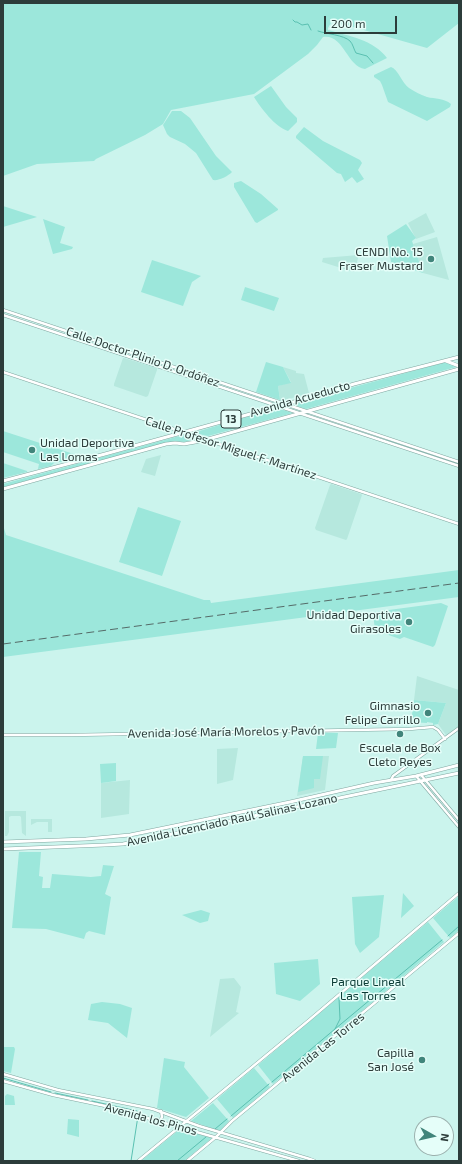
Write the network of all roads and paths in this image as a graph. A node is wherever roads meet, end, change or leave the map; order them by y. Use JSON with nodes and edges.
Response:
{"nodes":[{"id":1,"x":3,"y":310,"type":"edge"},
{"id":2,"x":3,"y":315,"type":"edge"},
{"id":3,"x":140,"y":356,"type":"junction"},
{"id":4,"x":459,"y":356,"type":"edge"},
{"id":5,"x":138,"y":360,"type":"junction"},
{"id":6,"x":445,"y":360,"type":"junction"},
{"id":7,"x":459,"y":360,"type":"edge"},
{"id":8,"x":459,"y":366,"type":"edge"},
{"id":9,"x":459,"y":369,"type":"edge"},
{"id":10,"x":3,"y":372,"type":"edge"},
{"id":11,"x":284,"y":404,"type":"junction"},
{"id":12,"x":277,"y":406,"type":"junction"},
{"id":13,"x":307,"y":412,"type":"junction"},
{"id":14,"x":301,"y":413,"type":"junction"},
{"id":15,"x":185,"y":432,"type":"junction"},
{"id":16,"x":386,"y":437,"type":"junction"},
{"id":17,"x":206,"y":439,"type":"junction"},
{"id":18,"x":383,"y":441,"type":"junction"},
{"id":19,"x":459,"y":462,"type":"edge"},
{"id":20,"x":459,"y":466,"type":"edge"},
{"id":21,"x":3,"y":481,"type":"edge"},
{"id":22,"x":3,"y":489,"type":"edge"},
{"id":23,"x":459,"y":524,"type":"edge"},
{"id":24,"x":459,"y":728,"type":"edge"},
{"id":25,"x":3,"y":735,"type":"edge"},
{"id":26,"x":445,"y":739,"type":"junction"},
{"id":27,"x":459,"y":765,"type":"edge"},
{"id":28,"x":459,"y":773,"type":"edge"},
{"id":29,"x":421,"y":774,"type":"junction"},
{"id":30,"x":416,"y":776,"type":"junction"},
{"id":31,"x":391,"y":780,"type":"junction"},
{"id":32,"x":425,"y":780,"type":"junction"},
{"id":33,"x":420,"y":781,"type":"junction"},
{"id":34,"x":451,"y":811,"type":"junction"},
{"id":35,"x":448,"y":814,"type":"junction"},
{"id":36,"x":459,"y":820,"type":"edge"},
{"id":37,"x":459,"y":827,"type":"edge"},
{"id":38,"x":3,"y":842,"type":"edge"},
{"id":39,"x":3,"y":849,"type":"edge"},
{"id":40,"x":459,"y":893,"type":"edge"},
{"id":41,"x":459,"y":933,"type":"edge"},
{"id":42,"x":3,"y":1074,"type":"edge"},
{"id":43,"x":3,"y":1081,"type":"edge"},
{"id":44,"x":54,"y":1089,"type":"junction"},
{"id":45,"x":53,"y":1095,"type":"junction"},
{"id":46,"x":161,"y":1111,"type":"junction"},
{"id":47,"x":160,"y":1121,"type":"junction"},
{"id":48,"x":186,"y":1121,"type":"junction"},
{"id":49,"x":179,"y":1127,"type":"junction"},
{"id":50,"x":219,"y":1133,"type":"junction"},
{"id":51,"x":216,"y":1137,"type":"junction"},
{"id":52,"x":286,"y":1152,"type":"junction"},
{"id":53,"x":286,"y":1157,"type":"junction"},
{"id":54,"x":138,"y":1161,"type":"edge"},
{"id":55,"x":187,"y":1161,"type":"edge"},
{"id":56,"x":299,"y":1161,"type":"edge"},
{"id":57,"x":315,"y":1161,"type":"edge"}],
"edges":[{"from":1,"to":3,"type":"street","name":"Calle Doctor Plinio D. Ordóñez"},
{"from":2,"to":5,"type":"street","name":"Calle Doctor Plinio D. Ordóñez"},
{"from":3,"to":5,"type":"street"},
{"from":3,"to":11,"type":"street","name":"Calle Doctor Plinio D. Ordóñez"},
{"from":4,"to":6,"type":"main road","name":"Avenida Acueducto","number":"13"},
{"from":5,"to":12,"type":"street","name":"Calle Doctor Plinio D. Ordóñez"},
{"from":6,"to":8,"type":"main road"},
{"from":6,"to":11,"type":"main road","name":"Avenida Acueducto","number":"13"},
{"from":7,"to":8,"type":"main road"},
{"from":9,"to":13,"type":"main road","name":"Avenida Acueducto","number":"13"},
{"from":10,"to":15,"type":"street","name":"Calle Profesor Miguel F. Martínez"},
{"from":11,"to":12,"type":"main road","name":"Avenida Acueducto","number":"13"},
{"from":11,"to":13,"type":"street","name":"Calle Doctor Plinio D. Ordóñez"},
{"from":12,"to":14,"type":"street","name":"Calle Doctor Plinio D. Ordóñez"},
{"from":12,"to":15,"type":"main road","name":"Avenida Acueducto","number":"13"},
{"from":13,"to":14,"type":"main road","name":"Avenida Acueducto","number":"13"},
{"from":13,"to":16,"type":"street","name":"Calle Doctor Plinio D. Ordóñez"},
{"from":14,"to":17,"type":"main road","name":"Avenida Acueducto","number":"13"},
{"from":14,"to":18,"type":"street","name":"Calle Doctor Plinio D. Ordóñez"},
{"from":15,"to":17,"type":"street","name":"Calle Profesor Miguel F. Martínez"},
{"from":15,"to":21,"type":"main road","name":"Avenida Acueducto","number":"13"},
{"from":16,"to":18,"type":"street"},
{"from":16,"to":19,"type":"street","name":"Calle Doctor Plinio D. Ordóñez"},
{"from":17,"to":22,"type":"main road","name":"Avenida Acueducto","number":"13"},
{"from":17,"to":23,"type":"street","name":"Calle Profesor Miguel F. Martínez"},
{"from":18,"to":20,"type":"street","name":"Calle Doctor Plinio D. Ordóñez"},
{"from":24,"to":26,"type":"street"},
{"from":25,"to":26,"type":"street","name":"Avenida José María Morelos y Pavón"},
{"from":26,"to":31,"type":"street"},
{"from":27,"to":29,"type":"main road","name":"Avenida Licenciado Raúl Salinas Lozano"},
{"from":28,"to":32,"type":"main road","name":"Avenida Licenciado Raúl Salinas Lozano"},
{"from":29,"to":30,"type":"main road","name":"Avenida Licenciado Raúl Salinas Lozano"},
{"from":29,"to":32,"type":"street"},
{"from":30,"to":31,"type":"main road","name":"Avenida Licenciado Raúl Salinas Lozano"},
{"from":30,"to":33,"type":"street"},
{"from":31,"to":38,"type":"main road","name":"Avenida Licenciado Raúl Salinas Lozano"},
{"from":32,"to":33,"type":"main road","name":"Avenida Licenciado Raúl Salinas Lozano"},
{"from":32,"to":34,"type":"street"},
{"from":33,"to":35,"type":"street"},
{"from":33,"to":39,"type":"main road","name":"Avenida Licenciado Raúl Salinas Lozano"},
{"from":34,"to":35,"type":"street"},
{"from":34,"to":36,"type":"street"},
{"from":35,"to":37,"type":"street"},
{"from":40,"to":48,"type":"street"},
{"from":41,"to":50,"type":"street","name":"Avenida Las Torres"},
{"from":42,"to":44,"type":"street","name":"Avenida los Pinos"},
{"from":43,"to":45,"type":"street","name":"Avenida los Pinos"},
{"from":44,"to":45,"type":"street"},
{"from":44,"to":46,"type":"street","name":"Avenida los Pinos"},
{"from":45,"to":47,"type":"street","name":"Avenida los Pinos"},
{"from":46,"to":47,"type":"street"},
{"from":46,"to":48,"type":"street","name":"Avenida los Pinos"},
{"from":47,"to":49,"type":"street","name":"Avenida los Pinos"},
{"from":48,"to":49,"type":"street"},
{"from":48,"to":50,"type":"street","name":"Avenida los Pinos"},
{"from":49,"to":51,"type":"street","name":"Avenida los Pinos"},
{"from":49,"to":54,"type":"street"},
{"from":50,"to":51,"type":"street","name":"Avenida Las Torres"},
{"from":50,"to":52,"type":"street","name":"Avenida los Pinos"},
{"from":51,"to":53,"type":"street","name":"Avenida los Pinos"},
{"from":51,"to":55,"type":"street","name":"Avenida Las Torres"},
{"from":52,"to":53,"type":"street"},
{"from":52,"to":57,"type":"street","name":"Avenida los Pinos"},
{"from":53,"to":56,"type":"street","name":"Avenida los Pinos"}]}
